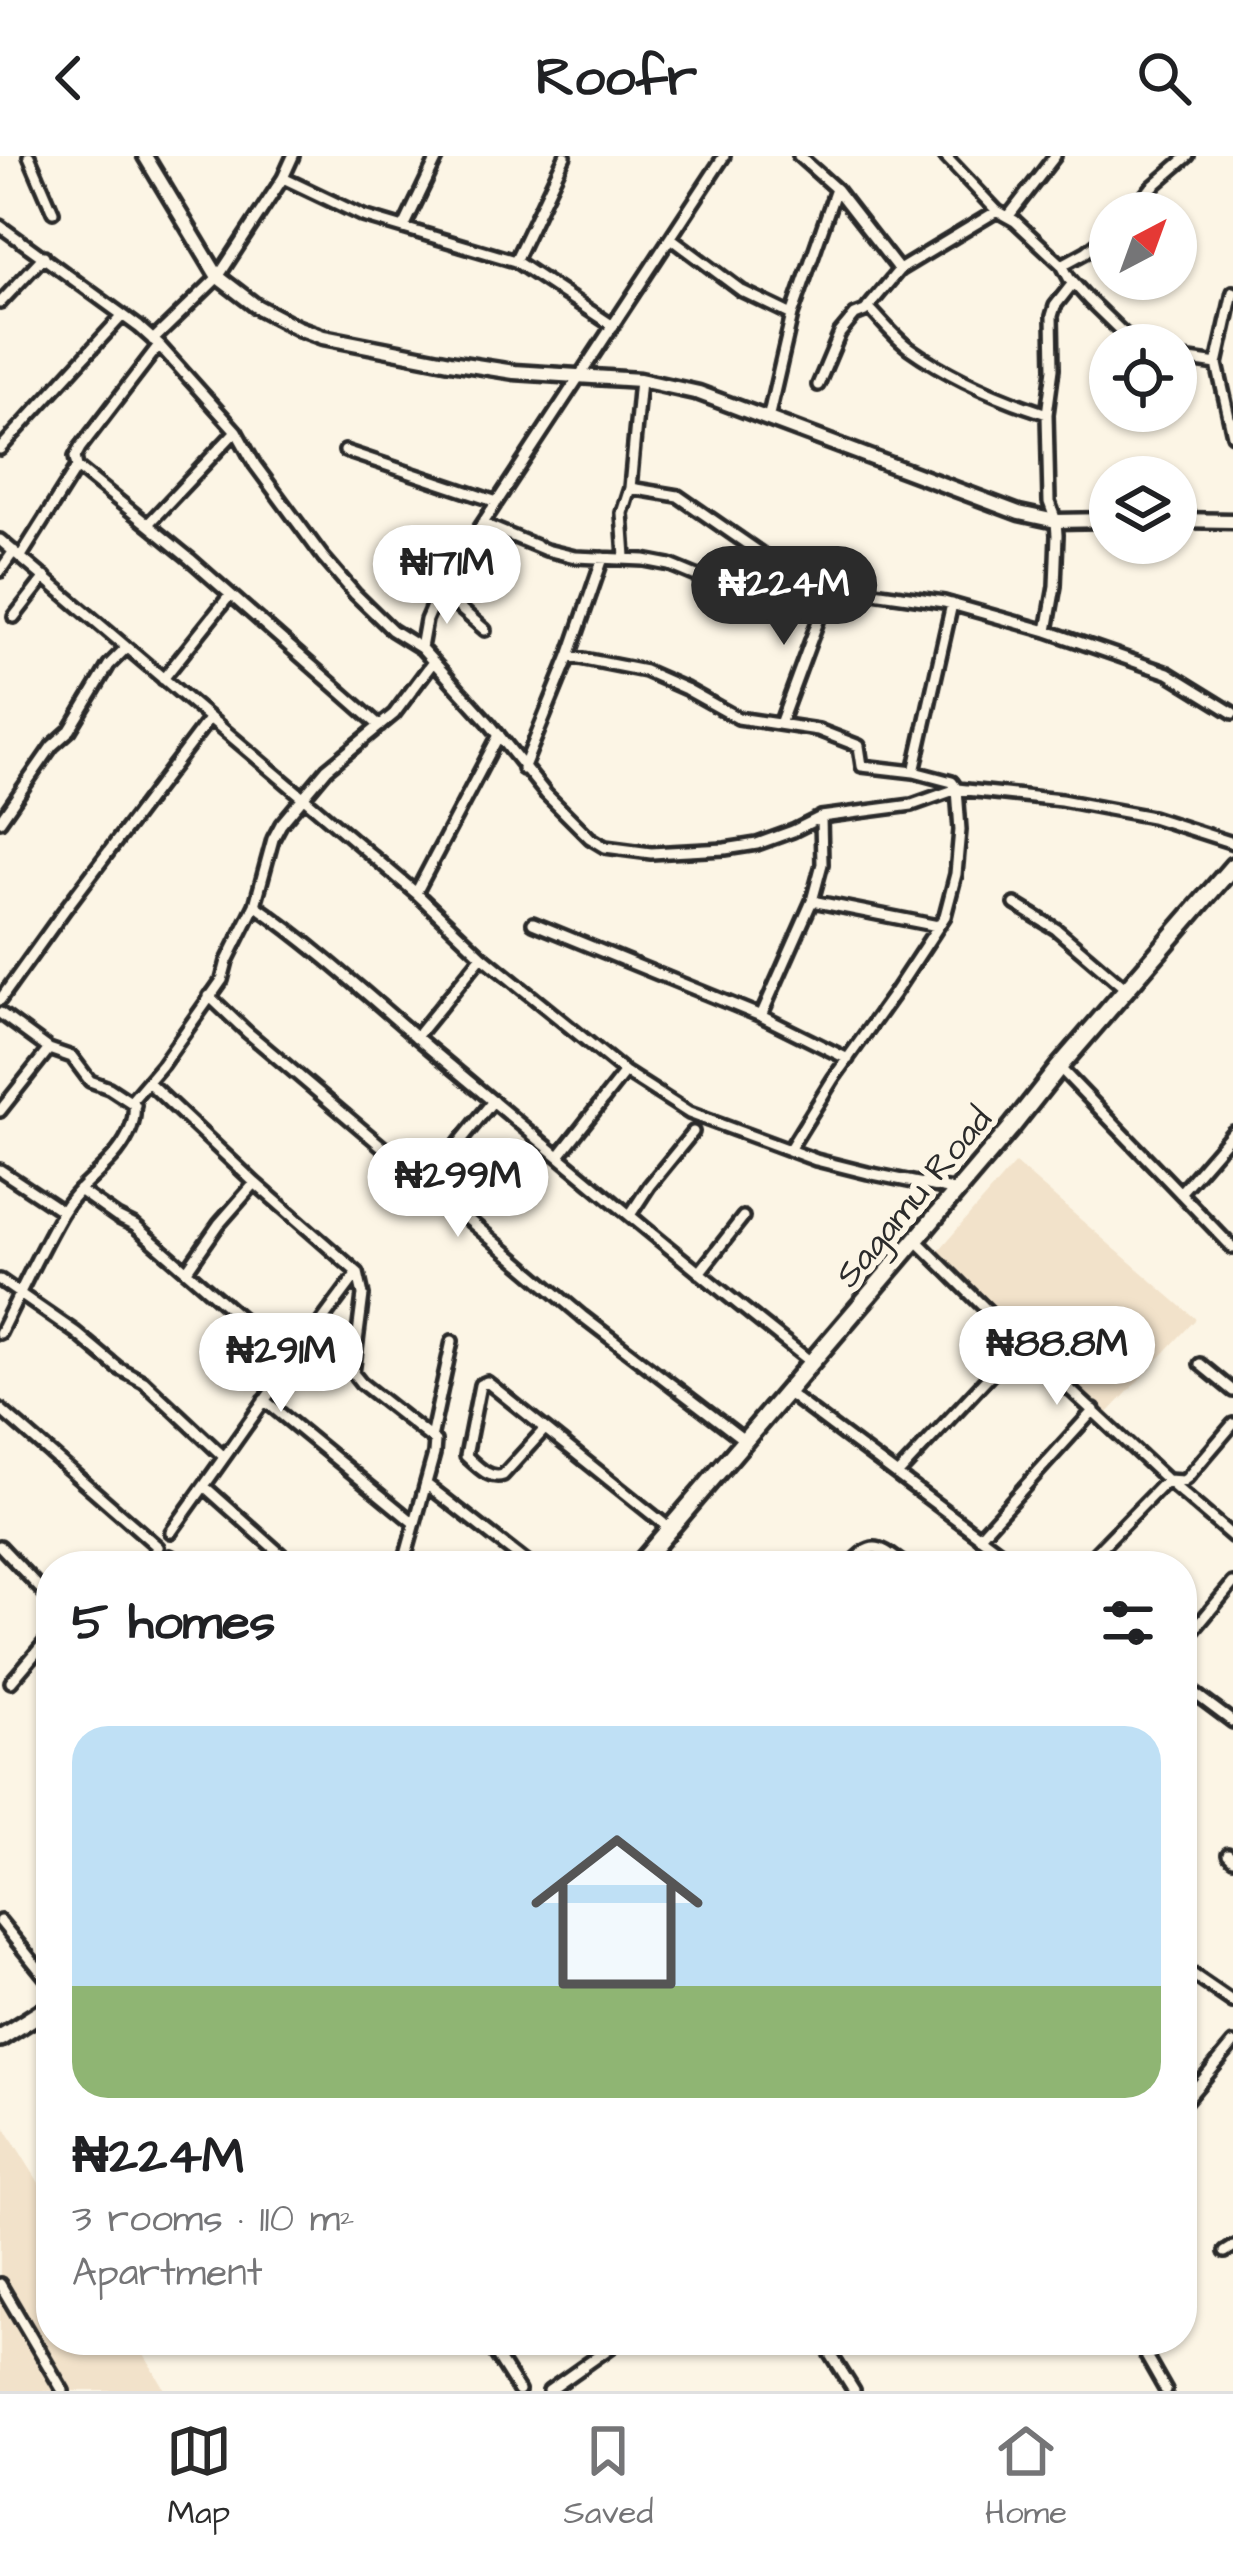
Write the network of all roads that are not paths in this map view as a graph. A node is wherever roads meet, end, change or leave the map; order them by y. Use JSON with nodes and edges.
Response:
{"nodes":[{"id":1,"x":29,"y":156,"type":"edge"},
{"id":2,"x":293,"y":156,"type":"edge"},
{"id":3,"x":438,"y":156,"type":"edge"},
{"id":4,"x":565,"y":156,"type":"edge"},
{"id":5,"x":724,"y":156,"type":"edge"},
{"id":6,"x":800,"y":156,"type":"edge"},
{"id":7,"x":945,"y":156,"type":"edge"},
{"id":8,"x":1055,"y":156,"type":"edge"},
{"id":9,"x":1188,"y":156,"type":"edge"},
{"id":10,"x":148,"y":157,"type":"edge"},
{"id":11,"x":283,"y":178,"type":"junction"},
{"id":12,"x":836,"y":189,"type":"junction"},
{"id":13,"x":1149,"y":192,"type":"edge"},
{"id":14,"x":53,"y":212,"type":"dead end"},
{"id":15,"x":1002,"y":214,"type":"junction"},
{"id":16,"x":0,"y":226,"type":"edge"},
{"id":17,"x":404,"y":227,"type":"junction"},
{"id":18,"x":671,"y":238,"type":"junction"},
{"id":19,"x":1089,"y":247,"type":"edge"},
{"id":20,"x":44,"y":256,"type":"junction"},
{"id":21,"x":515,"y":261,"type":"junction"},
{"id":22,"x":1062,"y":266,"type":"junction"},
{"id":23,"x":899,"y":270,"type":"junction"},
{"id":24,"x":218,"y":277,"type":"junction"},
{"id":25,"x":1073,"y":283,"type":"junction"},
{"id":26,"x":1233,"y":292,"type":"edge"},
{"id":27,"x":0,"y":303,"type":"edge"},
{"id":28,"x":868,"y":307,"type":"junction"},
{"id":29,"x":792,"y":315,"type":"junction"},
{"id":30,"x":122,"y":316,"type":"junction"},
{"id":31,"x":1114,"y":324,"type":"edge"},
{"id":32,"x":613,"y":326,"type":"junction"},
{"id":33,"x":156,"y":342,"type":"junction"},
{"id":34,"x":1197,"y":361,"type":"edge"},
{"id":35,"x":1217,"y":364,"type":"junction"},
{"id":36,"x":579,"y":377,"type":"junction"},
{"id":37,"x":640,"y":380,"type":"junction"},
{"id":38,"x":818,"y":385,"type":"dead end"},
{"id":39,"x":1047,"y":414,"type":"junction"},
{"id":40,"x":768,"y":419,"type":"junction"},
{"id":41,"x":236,"y":431,"type":"junction"},
{"id":42,"x":1233,"y":434,"type":"edge"},
{"id":43,"x":0,"y":449,"type":"edge"},
{"id":44,"x":345,"y":451,"type":"dead end"},
{"id":45,"x":77,"y":467,"type":"junction"},
{"id":46,"x":629,"y":488,"type":"junction"},
{"id":47,"x":497,"y":502,"type":"junction"},
{"id":48,"x":1089,"y":520,"type":"edge"},
{"id":49,"x":1197,"y":520,"type":"edge"},
{"id":50,"x":1056,"y":521,"type":"junction"},
{"id":51,"x":1233,"y":521,"type":"edge"},
{"id":52,"x":148,"y":524,"type":"junction"},
{"id":53,"x":483,"y":524,"type":"junction"},
{"id":54,"x":0,"y":540,"type":"edge"},
{"id":55,"x":17,"y":554,"type":"junction"},
{"id":56,"x":625,"y":557,"type":"junction"},
{"id":57,"x":603,"y":558,"type":"junction"},
{"id":58,"x":0,"y":571,"type":"edge"},
{"id":59,"x":45,"y":577,"type":"junction"},
{"id":60,"x":699,"y":577,"type":"dead end"},
{"id":61,"x":831,"y":586,"type":"junction"},
{"id":62,"x":439,"y":590,"type":"junction"},
{"id":63,"x":230,"y":595,"type":"junction"},
{"id":64,"x":952,"y":604,"type":"junction"},
{"id":65,"x":14,"y":617,"type":"dead end"},
{"id":66,"x":484,"y":630,"type":"dead end"},
{"id":67,"x":1047,"y":631,"type":"junction"},
{"id":68,"x":126,"y":648,"type":"junction"},
{"id":69,"x":421,"y":648,"type":"junction"},
{"id":70,"x":569,"y":656,"type":"junction"},
{"id":71,"x":433,"y":662,"type":"junction"},
{"id":72,"x":163,"y":679,"type":"junction"},
{"id":73,"x":1233,"y":713,"type":"edge"},
{"id":74,"x":209,"y":719,"type":"junction"},
{"id":75,"x":780,"y":724,"type":"junction"},
{"id":76,"x":380,"y":726,"type":"junction"},
{"id":77,"x":500,"y":735,"type":"junction"},
{"id":78,"x":523,"y":769,"type":"junction"},
{"id":79,"x":914,"y":772,"type":"junction"},
{"id":80,"x":958,"y":789,"type":"junction"},
{"id":81,"x":304,"y":796,"type":"junction"},
{"id":82,"x":821,"y":817,"type":"junction"},
{"id":83,"x":0,"y":821,"type":"edge"},
{"id":84,"x":1233,"y":843,"type":"edge"},
{"id":85,"x":1233,"y":866,"type":"edge"},
{"id":86,"x":416,"y":893,"type":"junction"},
{"id":87,"x":812,"y":901,"type":"junction"},
{"id":88,"x":255,"y":904,"type":"junction"},
{"id":89,"x":1015,"y":904,"type":"dead end"},
{"id":90,"x":533,"y":923,"type":"dead end"},
{"id":91,"x":938,"y":926,"type":"junction"},
{"id":92,"x":482,"y":956,"type":"junction"},
{"id":93,"x":1126,"y":989,"type":"junction"},
{"id":94,"x":209,"y":995,"type":"junction"},
{"id":95,"x":0,"y":1000,"type":"edge"},
{"id":96,"x":0,"y":1013,"type":"edge"},
{"id":97,"x":761,"y":1016,"type":"junction"},
{"id":98,"x":416,"y":1037,"type":"junction"},
{"id":99,"x":49,"y":1049,"type":"junction"},
{"id":100,"x":848,"y":1059,"type":"junction"},
{"id":101,"x":1059,"y":1067,"type":"junction"},
{"id":102,"x":625,"y":1072,"type":"junction"},
{"id":103,"x":148,"y":1082,"type":"junction"},
{"id":104,"x":493,"y":1101,"type":"junction"},
{"id":105,"x":135,"y":1105,"type":"junction"},
{"id":106,"x":0,"y":1111,"type":"edge"},
{"id":107,"x":694,"y":1132,"type":"dead end"},
{"id":108,"x":1233,"y":1132,"type":"edge"},
{"id":109,"x":789,"y":1150,"type":"junction"},
{"id":110,"x":559,"y":1156,"type":"junction"},
{"id":111,"x":0,"y":1170,"type":"edge"},
{"id":112,"x":255,"y":1183,"type":"junction"},
{"id":113,"x":426,"y":1184,"type":"junction"},
{"id":114,"x":80,"y":1190,"type":"junction"},
{"id":115,"x":958,"y":1191,"type":"junction"},
{"id":116,"x":1180,"y":1193,"type":"junction"},
{"id":117,"x":62,"y":1211,"type":"junction"},
{"id":118,"x":630,"y":1216,"type":"junction"},
{"id":119,"x":743,"y":1216,"type":"dead end"},
{"id":120,"x":916,"y":1240,"type":"junction"},
{"id":121,"x":1233,"y":1248,"type":"edge"},
{"id":122,"x":187,"y":1270,"type":"junction"},
{"id":123,"x":358,"y":1273,"type":"junction"},
{"id":124,"x":699,"y":1273,"type":"junction"},
{"id":125,"x":0,"y":1280,"type":"edge"},
{"id":126,"x":19,"y":1293,"type":"junction"},
{"id":127,"x":0,"y":1333,"type":"edge"},
{"id":128,"x":452,"y":1341,"type":"dead end"},
{"id":129,"x":1020,"y":1343,"type":"junction"},
{"id":130,"x":290,"y":1361,"type":"junction"},
{"id":131,"x":811,"y":1362,"type":"junction"},
{"id":132,"x":1200,"y":1364,"type":"dead end"},
{"id":133,"x":785,"y":1391,"type":"junction"},
{"id":134,"x":1233,"y":1391,"type":"edge"},
{"id":135,"x":264,"y":1400,"type":"junction"},
{"id":136,"x":0,"y":1408,"type":"edge"},
{"id":137,"x":1094,"y":1410,"type":"junction"},
{"id":138,"x":1233,"y":1424,"type":"edge"},
{"id":139,"x":544,"y":1430,"type":"junction"},
{"id":140,"x":431,"y":1438,"type":"junction"},
{"id":141,"x":744,"y":1440,"type":"junction"},
{"id":142,"x":224,"y":1457,"type":"junction"},
{"id":143,"x":897,"y":1475,"type":"junction"},
{"id":144,"x":1167,"y":1480,"type":"junction"},
{"id":145,"x":426,"y":1484,"type":"junction"},
{"id":146,"x":204,"y":1486,"type":"junction"},
{"id":147,"x":414,"y":1523,"type":"junction"},
{"id":148,"x":669,"y":1528,"type":"junction"},
{"id":149,"x":171,"y":1532,"type":"dead end"},
{"id":150,"x":979,"y":1537,"type":"junction"},
{"id":151,"x":1233,"y":1537,"type":"edge"},
{"id":152,"x":0,"y":1546,"type":"edge"},
{"id":153,"x":155,"y":1551,"type":"edge"},
{"id":154,"x":275,"y":1551,"type":"edge"},
{"id":155,"x":407,"y":1551,"type":"edge"},
{"id":156,"x":512,"y":1551,"type":"edge"},
{"id":157,"x":653,"y":1551,"type":"edge"},
{"id":158,"x":998,"y":1551,"type":"edge"},
{"id":159,"x":1098,"y":1551,"type":"edge"},
{"id":160,"x":1233,"y":1583,"type":"edge"},
{"id":161,"x":36,"y":1584,"type":"edge"},
{"id":162,"x":1197,"y":1626,"type":"edge"},
{"id":163,"x":36,"y":1652,"type":"edge"},
{"id":164,"x":10,"y":1682,"type":"dead end"},
{"id":165,"x":1197,"y":1695,"type":"edge"},
{"id":166,"x":1233,"y":1722,"type":"edge"},
{"id":167,"x":0,"y":1921,"type":"edge"},
{"id":168,"x":36,"y":1965,"type":"edge"},
{"id":169,"x":1197,"y":1977,"type":"edge"},
{"id":170,"x":1233,"y":2002,"type":"edge"},
{"id":171,"x":36,"y":2015,"type":"edge"},
{"id":172,"x":0,"y":2038,"type":"edge"},
{"id":173,"x":1233,"y":2044,"type":"edge"},
{"id":174,"x":1197,"y":2087,"type":"edge"},
{"id":175,"x":0,"y":2284,"type":"edge"},
{"id":176,"x":36,"y":2345,"type":"edge"},
{"id":177,"x":42,"y":2355,"type":"edge"},
{"id":178,"x":497,"y":2355,"type":"edge"},
{"id":179,"x":601,"y":2355,"type":"edge"},
{"id":180,"x":831,"y":2355,"type":"edge"},
{"id":181,"x":1146,"y":2355,"type":"edge"},
{"id":182,"x":63,"y":2391,"type":"edge"},
{"id":183,"x":519,"y":2391,"type":"edge"},
{"id":184,"x":549,"y":2391,"type":"edge"},
{"id":185,"x":854,"y":2391,"type":"edge"},
{"id":186,"x":1166,"y":2391,"type":"edge"}],
"edges":[{"from":1,"to":14,"type":"street"},
{"from":2,"to":11,"type":"street"},
{"from":3,"to":17,"type":"street"},
{"from":4,"to":21,"type":"street"},
{"from":5,"to":18,"type":"street"},
{"from":6,"to":12,"type":"street"},
{"from":7,"to":15,"type":"street"},
{"from":8,"to":15,"type":"street"},
{"from":9,"to":13,"type":"street"},
{"from":10,"to":24,"type":"street"},
{"from":11,"to":17,"type":"street"},
{"from":11,"to":24,"type":"street"},
{"from":12,"to":23,"type":"street"},
{"from":12,"to":29,"type":"street"},
{"from":15,"to":22,"type":"street"},
{"from":15,"to":23,"type":"street"},
{"from":16,"to":20,"type":"street"},
{"from":17,"to":21,"type":"street"},
{"from":18,"to":29,"type":"street"},
{"from":18,"to":32,"type":"street"},
{"from":19,"to":22,"type":"street"},
{"from":20,"to":27,"type":"street"},
{"from":20,"to":30,"type":"street"},
{"from":21,"to":32,"type":"street"},
{"from":22,"to":25,"type":"street"},
{"from":23,"to":28,"type":"street"},
{"from":24,"to":33,"type":"street"},
{"from":24,"to":36,"type":"street"},
{"from":25,"to":31,"type":"street"},
{"from":25,"to":39,"type":"street"},
{"from":26,"to":35,"type":"street"},
{"from":28,"to":38,"type":"street"},
{"from":28,"to":39,"type":"street"},
{"from":29,"to":40,"type":"street"},
{"from":30,"to":33,"type":"street"},
{"from":30,"to":43,"type":"street"},
{"from":32,"to":36,"type":"street"},
{"from":33,"to":41,"type":"street"},
{"from":33,"to":45,"type":"street"},
{"from":34,"to":35,"type":"street"},
{"from":35,"to":42,"type":"street"},
{"from":36,"to":37,"type":"street"},
{"from":36,"to":47,"type":"street"},
{"from":37,"to":40,"type":"street"},
{"from":37,"to":46,"type":"street"},
{"from":39,"to":50,"type":"street"},
{"from":40,"to":50,"type":"street"},
{"from":41,"to":52,"type":"street"},
{"from":41,"to":69,"type":"street"},
{"from":44,"to":47,"type":"street"},
{"from":45,"to":52,"type":"street"},
{"from":45,"to":55,"type":"street"},
{"from":46,"to":56,"type":"street"},
{"from":46,"to":61,"type":"street"},
{"from":47,"to":53,"type":"street"},
{"from":48,"to":50,"type":"street"},
{"from":49,"to":51,"type":"street"},
{"from":50,"to":67,"type":"street"},
{"from":52,"to":63,"type":"street"},
{"from":53,"to":57,"type":"street"},
{"from":53,"to":62,"type":"street"},
{"from":54,"to":55,"type":"street"},
{"from":55,"to":58,"type":"street"},
{"from":55,"to":59,"type":"street"},
{"from":56,"to":57,"type":"street"},
{"from":56,"to":60,"type":"street"},
{"from":57,"to":70,"type":"street"},
{"from":59,"to":65,"type":"street"},
{"from":59,"to":68,"type":"street"},
{"from":61,"to":64,"type":"street"},
{"from":61,"to":75,"type":"street"},
{"from":62,"to":66,"type":"street"},
{"from":62,"to":69,"type":"street"},
{"from":63,"to":72,"type":"street"},
{"from":63,"to":76,"type":"street"},
{"from":64,"to":67,"type":"street"},
{"from":64,"to":79,"type":"street"},
{"from":67,"to":73,"type":"street"},
{"from":68,"to":72,"type":"street"},
{"from":68,"to":83,"type":"street"},
{"from":69,"to":71,"type":"street"},
{"from":70,"to":75,"type":"street"},
{"from":70,"to":78,"type":"street"},
{"from":71,"to":76,"type":"street"},
{"from":71,"to":77,"type":"street"},
{"from":72,"to":74,"type":"street"},
{"from":74,"to":81,"type":"street"},
{"from":74,"to":95,"type":"street"},
{"from":75,"to":79,"type":"street"},
{"from":76,"to":81,"type":"street"},
{"from":77,"to":78,"type":"street"},
{"from":77,"to":86,"type":"street"},
{"from":78,"to":82,"type":"street"},
{"from":79,"to":80,"type":"street"},
{"from":80,"to":82,"type":"street"},
{"from":80,"to":84,"type":"street"},
{"from":80,"to":91,"type":"street"},
{"from":81,"to":86,"type":"street"},
{"from":81,"to":88,"type":"street"},
{"from":82,"to":87,"type":"street"},
{"from":85,"to":93,"type":"highway","name":"Sagamu Road"},
{"from":86,"to":92,"type":"street"},
{"from":87,"to":91,"type":"street"},
{"from":87,"to":97,"type":"street"},
{"from":88,"to":94,"type":"street"},
{"from":88,"to":98,"type":"street"},
{"from":89,"to":93,"type":"street"},
{"from":90,"to":97,"type":"street"},
{"from":91,"to":100,"type":"street"},
{"from":92,"to":98,"type":"street"},
{"from":92,"to":102,"type":"street"},
{"from":93,"to":101,"type":"highway","name":"Sagamu Road"},
{"from":94,"to":103,"type":"street"},
{"from":94,"to":113,"type":"street"},
{"from":96,"to":99,"type":"street"},
{"from":97,"to":100,"type":"street"},
{"from":98,"to":104,"type":"street"},
{"from":99,"to":105,"type":"street"},
{"from":99,"to":106,"type":"street"},
{"from":100,"to":109,"type":"street"},
{"from":101,"to":115,"type":"highway","name":"Sagamu Road"},
{"from":101,"to":116,"type":"street"},
{"from":102,"to":109,"type":"street"},
{"from":102,"to":110,"type":"street"},
{"from":103,"to":105,"type":"street"},
{"from":103,"to":112,"type":"street"},
{"from":104,"to":110,"type":"street"},
{"from":104,"to":113,"type":"street"},
{"from":105,"to":114,"type":"street"},
{"from":107,"to":118,"type":"street"},
{"from":108,"to":116,"type":"street"},
{"from":109,"to":115,"type":"street"},
{"from":110,"to":118,"type":"street"},
{"from":111,"to":117,"type":"street"},
{"from":112,"to":122,"type":"street"},
{"from":112,"to":123,"type":"street"},
{"from":113,"to":141,"type":"street"},
{"from":114,"to":117,"type":"street"},
{"from":114,"to":122,"type":"street"},
{"from":115,"to":120,"type":"highway","name":"Sagamu Road"},
{"from":116,"to":121,"type":"street"},
{"from":117,"to":126,"type":"street"},
{"from":118,"to":124,"type":"street"},
{"from":119,"to":124,"type":"street"},
{"from":120,"to":129,"type":"street"},
{"from":120,"to":131,"type":"highway","name":"Sagamu Road"},
{"from":122,"to":130,"type":"street"},
{"from":123,"to":130,"type":"street"},
{"from":123,"to":140,"type":"street"},
{"from":124,"to":131,"type":"street"},
{"from":125,"to":126,"type":"street"},
{"from":126,"to":127,"type":"street"},
{"from":126,"to":142,"type":"street"},
{"from":128,"to":140,"type":"street"},
{"from":129,"to":137,"type":"street"},
{"from":129,"to":143,"type":"street"},
{"from":130,"to":135,"type":"street"},
{"from":131,"to":133,"type":"highway","name":"Sagamu Road"},
{"from":132,"to":134,"type":"street"},
{"from":133,"to":141,"type":"highway","name":"Sagamu Road"},
{"from":133,"to":143,"type":"street"},
{"from":135,"to":142,"type":"street"},
{"from":135,"to":147,"type":"street"},
{"from":136,"to":153,"type":"street"},
{"from":137,"to":144,"type":"street"},
{"from":137,"to":150,"type":"street"},
{"from":138,"to":144,"type":"street"},
{"from":139,"to":139,"type":"street"},
{"from":139,"to":148,"type":"street"},
{"from":140,"to":145,"type":"street"},
{"from":141,"to":148,"type":"highway","name":"Sagamu Road"},
{"from":142,"to":146,"type":"street"},
{"from":143,"to":150,"type":"street"},
{"from":144,"to":151,"type":"street"},
{"from":144,"to":159,"type":"street"},
{"from":145,"to":147,"type":"street"},
{"from":145,"to":156,"type":"street"},
{"from":146,"to":149,"type":"street"},
{"from":146,"to":154,"type":"street"},
{"from":147,"to":155,"type":"street"},
{"from":148,"to":157,"type":"highway","name":"Sagamu Road"},
{"from":150,"to":158,"type":"street"},
{"from":152,"to":161,"type":"street"},
{"from":160,"to":162,"type":"street"},
{"from":163,"to":164,"type":"street"},
{"from":165,"to":166,"type":"street"},
{"from":167,"to":168,"type":"street"},
{"from":169,"to":170,"type":"street"},
{"from":171,"to":172,"type":"highway"},
{"from":173,"to":174,"type":"street"},
{"from":175,"to":176,"type":"street"},
{"from":177,"to":182,"type":"street"},
{"from":178,"to":183,"type":"street"},
{"from":179,"to":184,"type":"street"},
{"from":180,"to":185,"type":"street"},
{"from":181,"to":186,"type":"street"}]}
